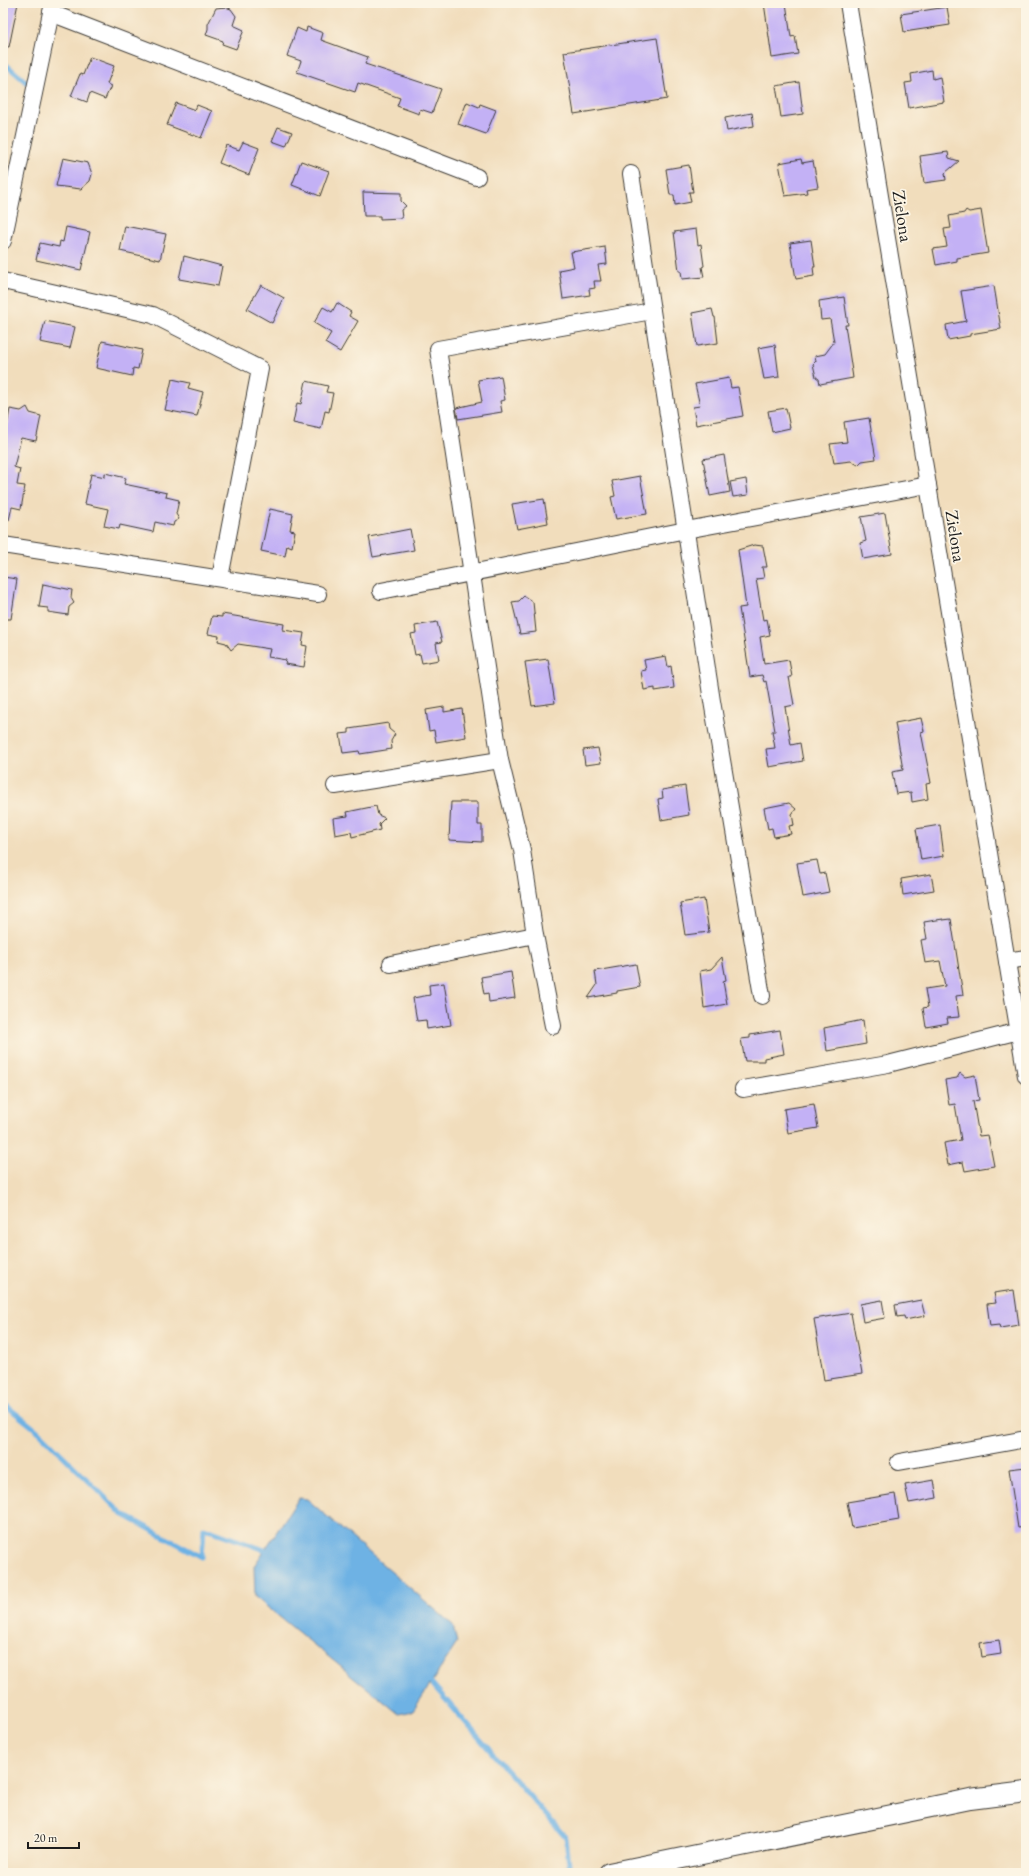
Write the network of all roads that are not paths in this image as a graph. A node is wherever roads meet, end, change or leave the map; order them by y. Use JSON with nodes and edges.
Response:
{"nodes":[{"id":1,"x":848,"y":3,"type":"edge"},
{"id":2,"x":52,"y":8,"type":"edge"},
{"id":3,"x":631,"y":174,"type":"dead end"},
{"id":4,"x":476,"y":177,"type":"dead end"},
{"id":5,"x":3,"y":241,"type":"edge"},
{"id":6,"x":3,"y":281,"type":"edge"},
{"id":7,"x":652,"y":310,"type":"junction"},
{"id":8,"x":928,"y":486,"type":"junction"},
{"id":9,"x":686,"y":530,"type":"junction"},
{"id":10,"x":3,"y":544,"type":"edge"},
{"id":11,"x":471,"y":574,"type":"junction"},
{"id":12,"x":220,"y":578,"type":"junction"},
{"id":13,"x":381,"y":591,"type":"dead end"},
{"id":14,"x":318,"y":594,"type":"dead end"},
{"id":15,"x":500,"y":760,"type":"junction"},
{"id":16,"x":335,"y":786,"type":"dead end"},
{"id":17,"x":535,"y":935,"type":"junction"},
{"id":18,"x":1026,"y":958,"type":"edge"},
{"id":19,"x":1007,"y":961,"type":"junction"},
{"id":20,"x":391,"y":964,"type":"dead end"},
{"id":21,"x":762,"y":996,"type":"dead end"},
{"id":22,"x":553,"y":1026,"type":"dead end"},
{"id":23,"x":1019,"y":1031,"type":"junction"},
{"id":24,"x":1026,"y":1076,"type":"edge"},
{"id":25,"x":743,"y":1089,"type":"dead end"},
{"id":26,"x":1026,"y":1440,"type":"edge"},
{"id":27,"x":899,"y":1462,"type":"dead end"},
{"id":28,"x":1026,"y":1792,"type":"edge"},
{"id":29,"x":609,"y":1873,"type":"edge"}],
"edges":[{"from":1,"to":8,"type":"street","name":"Zielona"},
{"from":2,"to":4,"type":"street"},
{"from":2,"to":5,"type":"street"},
{"from":3,"to":7,"type":"street"},
{"from":6,"to":12,"type":"street"},
{"from":7,"to":9,"type":"street"},
{"from":7,"to":11,"type":"street"},
{"from":8,"to":9,"type":"street"},
{"from":8,"to":19,"type":"street","name":"Zielona"},
{"from":9,"to":11,"type":"street"},
{"from":9,"to":21,"type":"street"},
{"from":10,"to":12,"type":"street"},
{"from":11,"to":13,"type":"street"},
{"from":11,"to":15,"type":"street"},
{"from":12,"to":14,"type":"street"},
{"from":15,"to":16,"type":"street"},
{"from":15,"to":17,"type":"street"},
{"from":17,"to":20,"type":"street"},
{"from":17,"to":22,"type":"street"},
{"from":18,"to":19,"type":"street"},
{"from":19,"to":23,"type":"street","name":"Zielona"},
{"from":23,"to":24,"type":"street","name":"Zielona"},
{"from":23,"to":25,"type":"street"},
{"from":26,"to":27,"type":"street"},
{"from":28,"to":29,"type":"street"}]}
